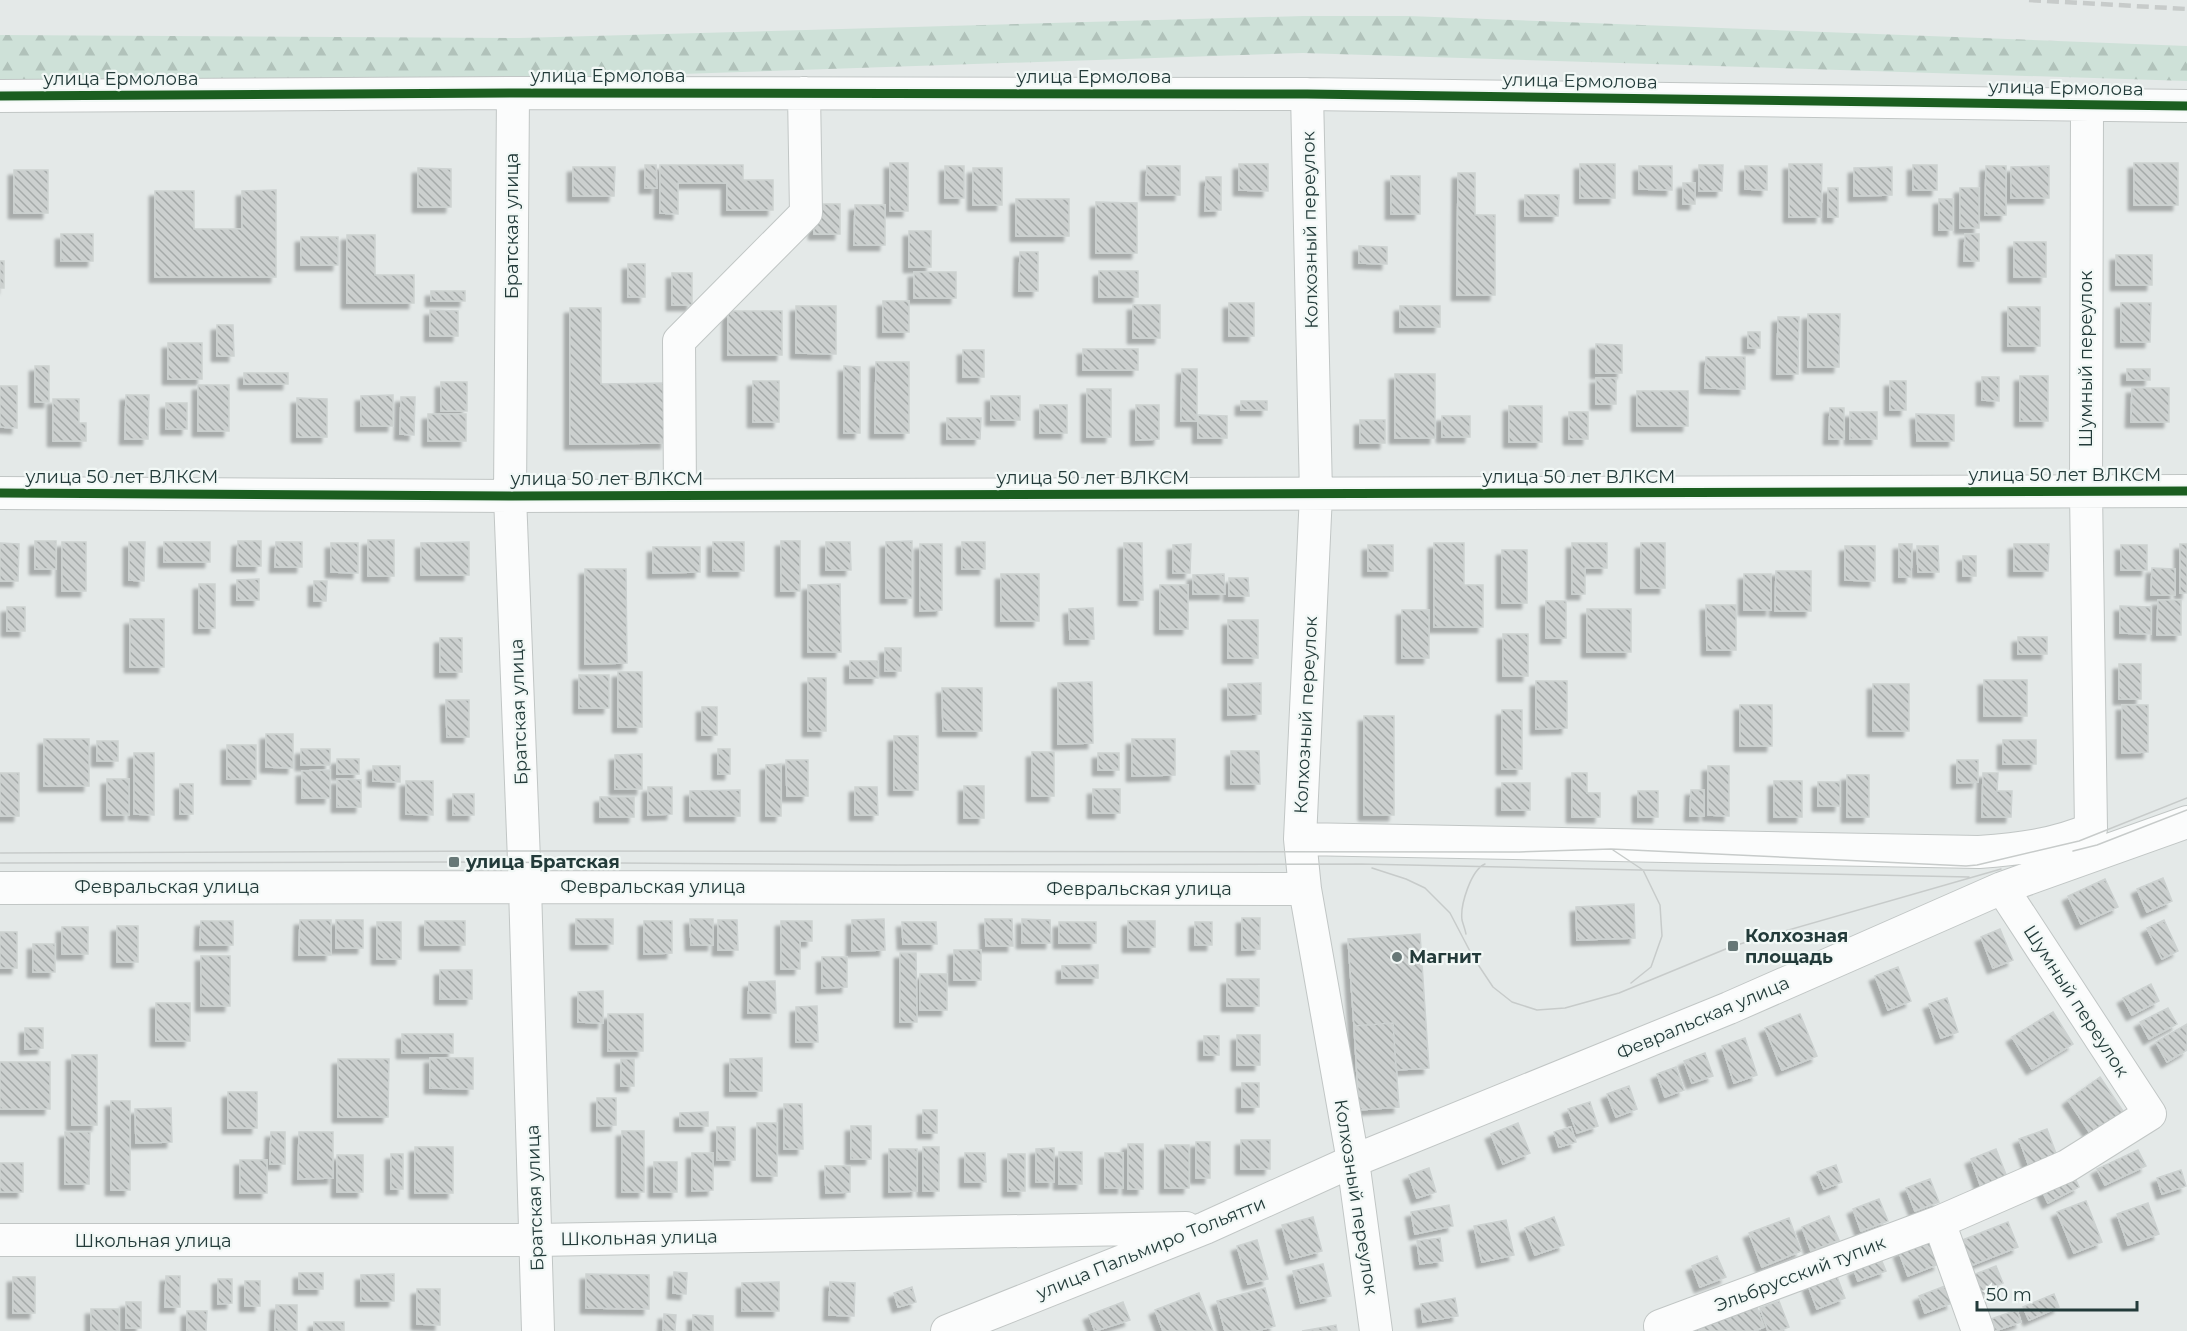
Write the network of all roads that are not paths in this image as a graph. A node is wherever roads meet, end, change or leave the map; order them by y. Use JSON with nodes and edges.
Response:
{"nodes":[{"id":1,"x":513,"y":93,"type":"junction"},
{"id":2,"x":804,"y":93,"type":"junction"},
{"id":3,"x":1307,"y":94,"type":"junction"},
{"id":4,"x":0,"y":96,"type":"edge"},
{"id":5,"x":2087,"y":105,"type":"junction"},
{"id":6,"x":2187,"y":106,"type":"edge"},
{"id":7,"x":2187,"y":491,"type":"edge"},
{"id":8,"x":2086,"y":492,"type":"junction"},
{"id":9,"x":0,"y":493,"type":"edge"},
{"id":10,"x":1316,"y":494,"type":"junction"},
{"id":11,"x":680,"y":495,"type":"junction"},
{"id":12,"x":510,"y":496,"type":"junction"},
{"id":13,"x":2187,"y":822,"type":"edge"},
{"id":14,"x":1300,"y":839,"type":"junction"},
{"id":15,"x":1979,"y":852,"type":"junction"},
{"id":16,"x":525,"y":887,"type":"junction"},
{"id":17,"x":0,"y":888,"type":"edge"},
{"id":18,"x":1305,"y":889,"type":"junction"},
{"id":19,"x":1992,"y":892,"type":"junction"},
{"id":20,"x":2150,"y":1114,"type":"joint"},
{"id":21,"x":1353,"y":1161,"type":"junction"},
{"id":22,"x":1939,"y":1222,"type":"junction"},
{"id":23,"x":1205,"y":1228,"type":"junction"},
{"id":24,"x":0,"y":1240,"type":"edge"},
{"id":25,"x":537,"y":1240,"type":"junction"},
{"id":26,"x":1660,"y":1326,"type":"dead end"},
{"id":27,"x":538,"y":1331,"type":"edge"},
{"id":28,"x":947,"y":1331,"type":"edge"},
{"id":29,"x":1376,"y":1331,"type":"edge"},
{"id":30,"x":1978,"y":1331,"type":"edge"}],
"edges":[{"from":1,"to":2,"type":"street","name":"улица Ермолова"},
{"from":1,"to":4,"type":"street","name":"улица Ермолова"},
{"from":1,"to":12,"type":"street","name":"Братская улица"},
{"from":2,"to":3,"type":"street","name":"улица Ермолова"},
{"from":2,"to":11,"type":"street"},
{"from":3,"to":5,"type":"street","name":"улица Ермолова"},
{"from":3,"to":10,"type":"street","name":"Колхозный переулок"},
{"from":5,"to":6,"type":"street","name":"улица Ермолова"},
{"from":5,"to":8,"type":"street","name":"Шумный переулок"},
{"from":7,"to":8,"type":"street","name":"улица 50 лет ВЛКСМ"},
{"from":8,"to":10,"type":"street","name":"улица 50 лет ВЛКСМ"},
{"from":8,"to":15,"type":"street","name":"Шумный переулок"},
{"from":9,"to":12,"type":"street","name":"улица 50 лет ВЛКСМ"},
{"from":10,"to":11,"type":"street","name":"улица 50 лет ВЛКСМ"},
{"from":10,"to":14,"type":"street","name":"Колхозный переулок"},
{"from":11,"to":12,"type":"street","name":"улица 50 лет ВЛКСМ"},
{"from":12,"to":16,"type":"street","name":"Братская улица"},
{"from":13,"to":19,"type":"street","name":"Февральская улица"},
{"from":14,"to":15,"type":"street"},
{"from":14,"to":18,"type":"street","name":"Колхозный переулок"},
{"from":15,"to":19,"type":"street"},
{"from":16,"to":17,"type":"street","name":"Февральская улица"},
{"from":16,"to":18,"type":"street","name":"Февральская улица"},
{"from":16,"to":25,"type":"street","name":"Братская улица"},
{"from":18,"to":21,"type":"street","name":"Колхозный переулок"},
{"from":19,"to":20,"type":"street","name":"Шумный переулок"},
{"from":19,"to":21,"type":"street","name":"Февральская улица"},
{"from":20,"to":22,"type":"street","name":"Эльбрусский тупик"},
{"from":21,"to":23,"type":"street","name":"улица Пальмиро Тольятти"},
{"from":21,"to":29,"type":"street","name":"Колхозный переулок"},
{"from":22,"to":26,"type":"street","name":"Эльбрусский тупик"},
{"from":22,"to":30,"type":"street"},
{"from":23,"to":25,"type":"street","name":"Школьная улица"},
{"from":23,"to":28,"type":"street","name":"улица Пальмиро Тольятти"},
{"from":24,"to":25,"type":"street","name":"Школьная улица"},
{"from":25,"to":27,"type":"street","name":"Братская улица"}]}
